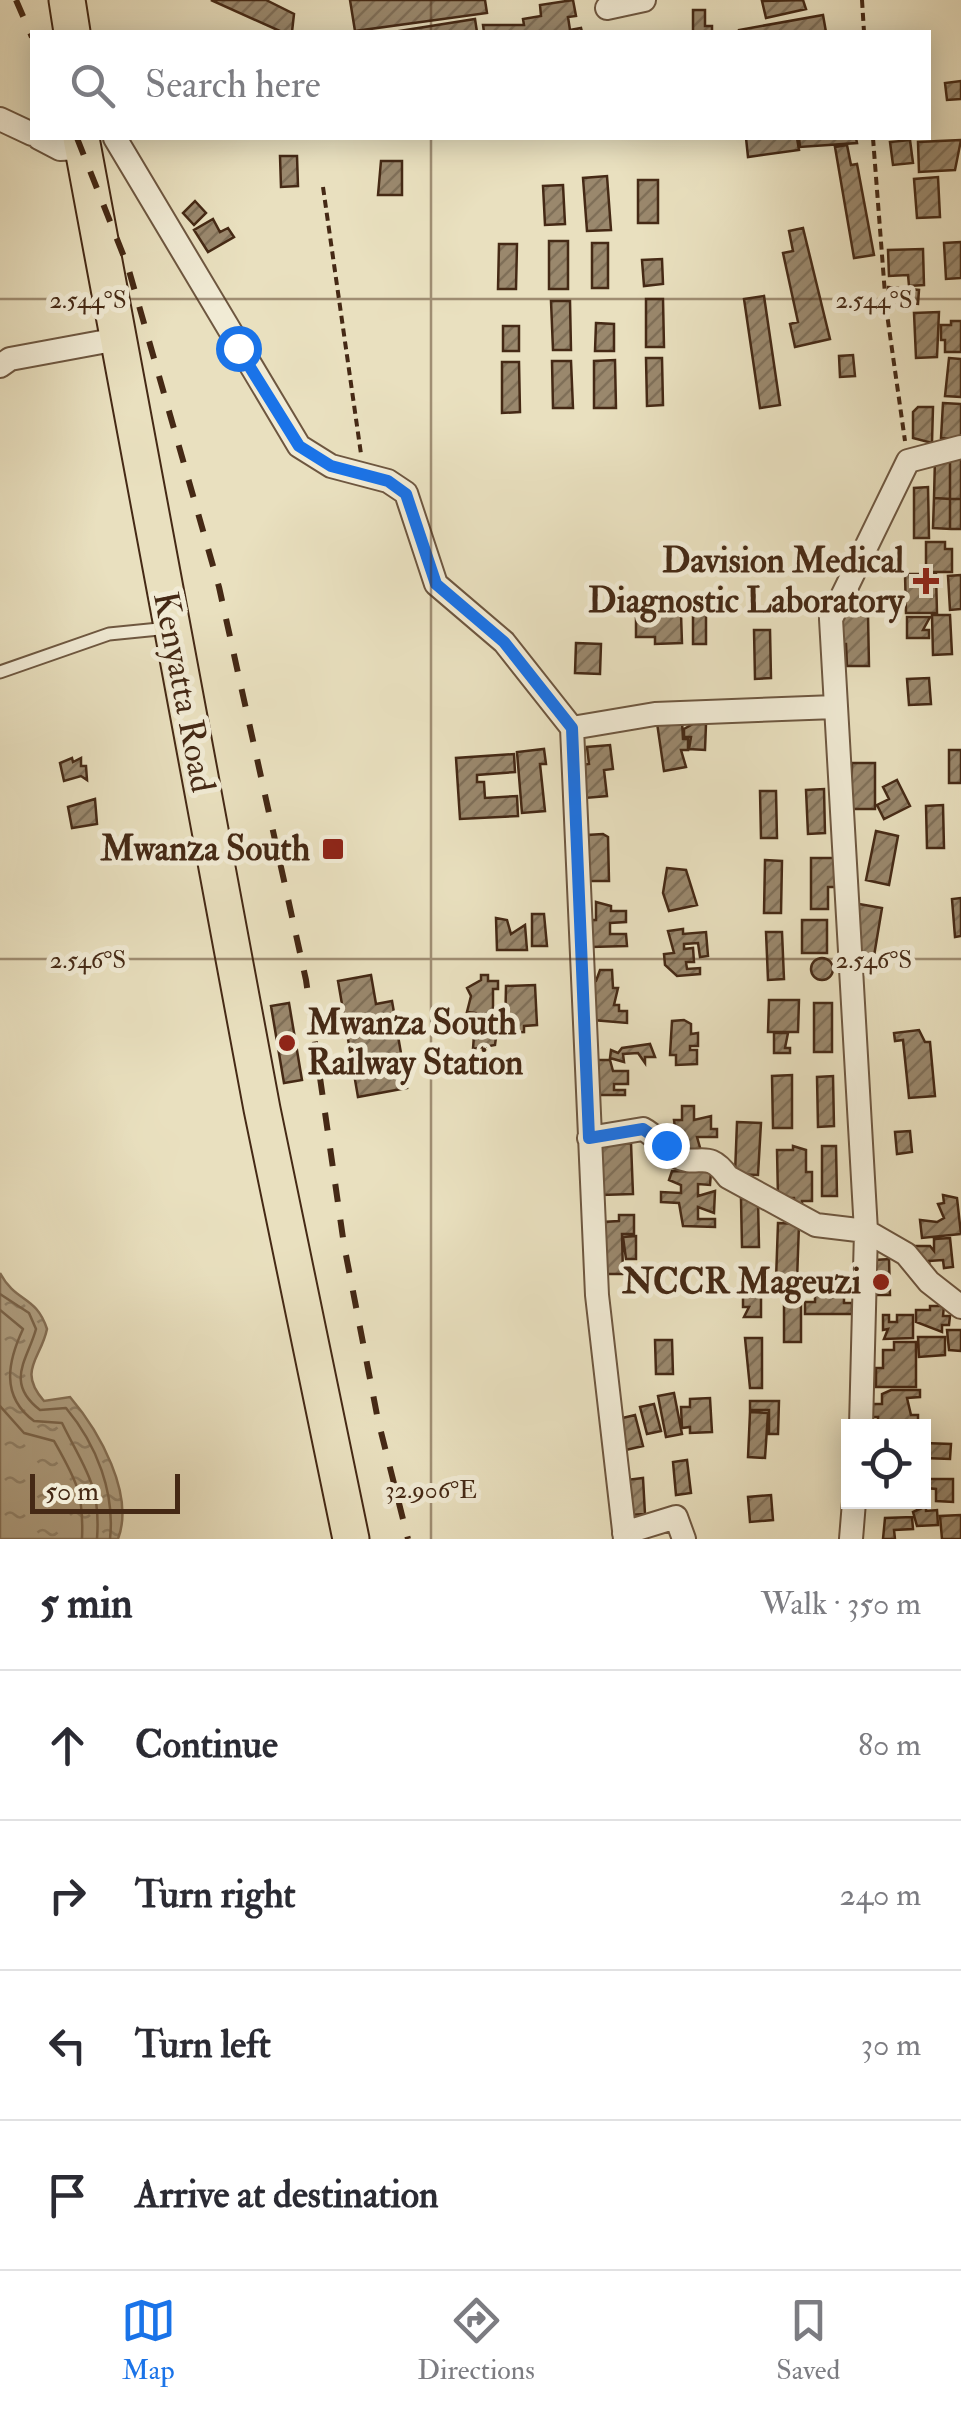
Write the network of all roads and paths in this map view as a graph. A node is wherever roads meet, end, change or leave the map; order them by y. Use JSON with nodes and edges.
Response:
{"nodes":[{"id":1,"x":67,"y":0,"type":"edge"},
{"id":2,"x":644,"y":0,"type":"edge"},
{"id":3,"x":862,"y":0,"type":"edge"},
{"id":4,"x":608,"y":8,"type":"dead end"},
{"id":5,"x":72,"y":30,"type":"edge"},
{"id":6,"x":864,"y":30,"type":"edge"},
{"id":7,"x":0,"y":119,"type":"edge"},
{"id":8,"x":30,"y":133,"type":"edge"},
{"id":9,"x":43,"y":140,"type":"edge"},
{"id":10,"x":873,"y":140,"type":"edge"},
{"id":11,"x":93,"y":141,"type":"edge"},
{"id":12,"x":323,"y":186,"type":"dead end"},
{"id":13,"x":118,"y":339,"type":"junction"},
{"id":14,"x":0,"y":366,"type":"edge"},
{"id":15,"x":961,"y":447,"type":"edge"},
{"id":16,"x":908,"y":462,"type":"junction"},
{"id":17,"x":365,"y":476,"type":"junction"},
{"id":18,"x":172,"y":628,"type":"junction"},
{"id":19,"x":0,"y":672,"type":"edge"},
{"id":20,"x":835,"y":706,"type":"junction"},
{"id":21,"x":572,"y":728,"type":"junction"},
{"id":22,"x":589,"y":1138,"type":"junction"},
{"id":23,"x":866,"y":1231,"type":"junction"},
{"id":24,"x":961,"y":1307,"type":"edge"},
{"id":25,"x":861,"y":1419,"type":"edge"},
{"id":26,"x":853,"y":1509,"type":"edge"},
{"id":27,"x":624,"y":1536,"type":"edge"},
{"id":28,"x":350,"y":1539,"type":"edge"},
{"id":29,"x":684,"y":1539,"type":"edge"},
{"id":30,"x":851,"y":1539,"type":"edge"}],
"edges":[{"from":1,"to":5,"type":"highway"},
{"from":2,"to":4,"type":"street"},
{"from":3,"to":6,"type":"path"},
{"from":7,"to":8,"type":"street"},
{"from":9,"to":11,"type":"street"},
{"from":10,"to":16,"type":"path"},
{"from":11,"to":13,"type":"highway","name":"Kenyatta Road"},
{"from":11,"to":17,"type":"street"},
{"from":12,"to":17,"type":"path"},
{"from":13,"to":14,"type":"street"},
{"from":13,"to":18,"type":"highway","name":"Kenyatta Road"},
{"from":15,"to":16,"type":"street"},
{"from":16,"to":20,"type":"street"},
{"from":17,"to":21,"type":"street"},
{"from":18,"to":19,"type":"lane"},
{"from":18,"to":28,"type":"highway","name":"Kenyatta Road"},
{"from":20,"to":21,"type":"street"},
{"from":20,"to":23,"type":"street"},
{"from":21,"to":22,"type":"street"},
{"from":22,"to":23,"type":"street"},
{"from":22,"to":27,"type":"street"},
{"from":23,"to":24,"type":"street"},
{"from":23,"to":25,"type":"street"},
{"from":26,"to":30,"type":"street"},
{"from":27,"to":29,"type":"street"}]}
